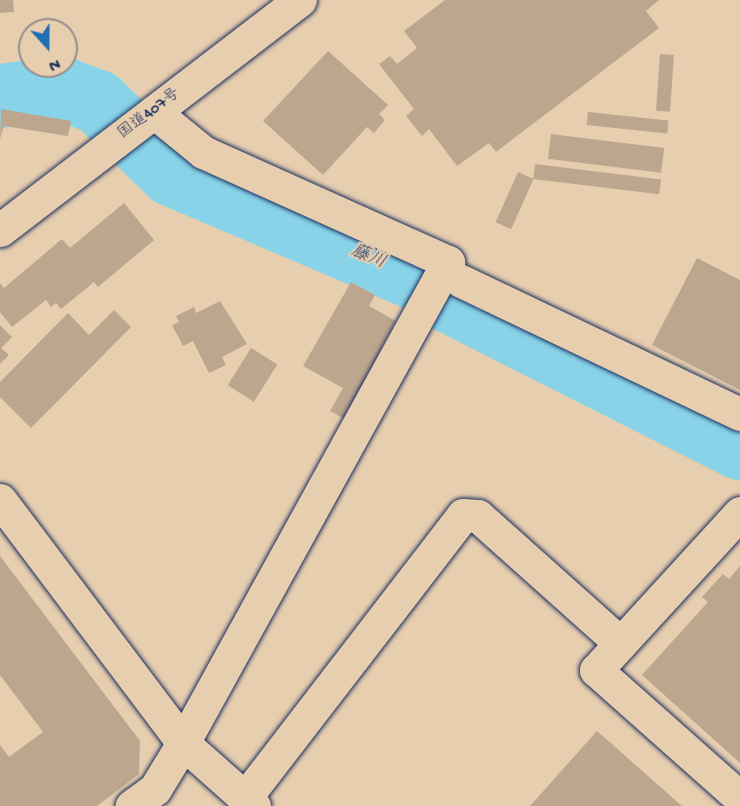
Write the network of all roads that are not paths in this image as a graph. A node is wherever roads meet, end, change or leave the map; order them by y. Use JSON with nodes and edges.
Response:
{"nodes":[{"id":1,"x":285,"y":6,"type":"edge"},
{"id":2,"x":154,"y":112,"type":"junction"},
{"id":3,"x":0,"y":230,"type":"edge"},
{"id":4,"x":450,"y":280,"type":"junction"},
{"id":5,"x":740,"y":414,"type":"edge"},
{"id":6,"x":0,"y":500,"type":"edge"},
{"id":7,"x":740,"y":513,"type":"edge"},
{"id":8,"x":620,"y":643,"type":"junction"},
{"id":9,"x":183,"y":743,"type":"junction"},
{"id":10,"x":740,"y":798,"type":"edge"},
{"id":11,"x":250,"y":802,"type":"edge"},
{"id":12,"x":132,"y":806,"type":"edge"}],
"edges":[{"from":1,"to":2,"type":"main road","name":"国道407号"},
{"from":2,"to":3,"type":"main road","name":"国道407号"},
{"from":2,"to":4,"type":"main road"},
{"from":4,"to":5,"type":"main road"},
{"from":4,"to":9,"type":"main road"},
{"from":6,"to":9,"type":"main road"},
{"from":7,"to":8,"type":"main road"},
{"from":8,"to":10,"type":"main road"},
{"from":8,"to":11,"type":"main road"},
{"from":9,"to":11,"type":"main road"},
{"from":9,"to":12,"type":"main road"}]}
